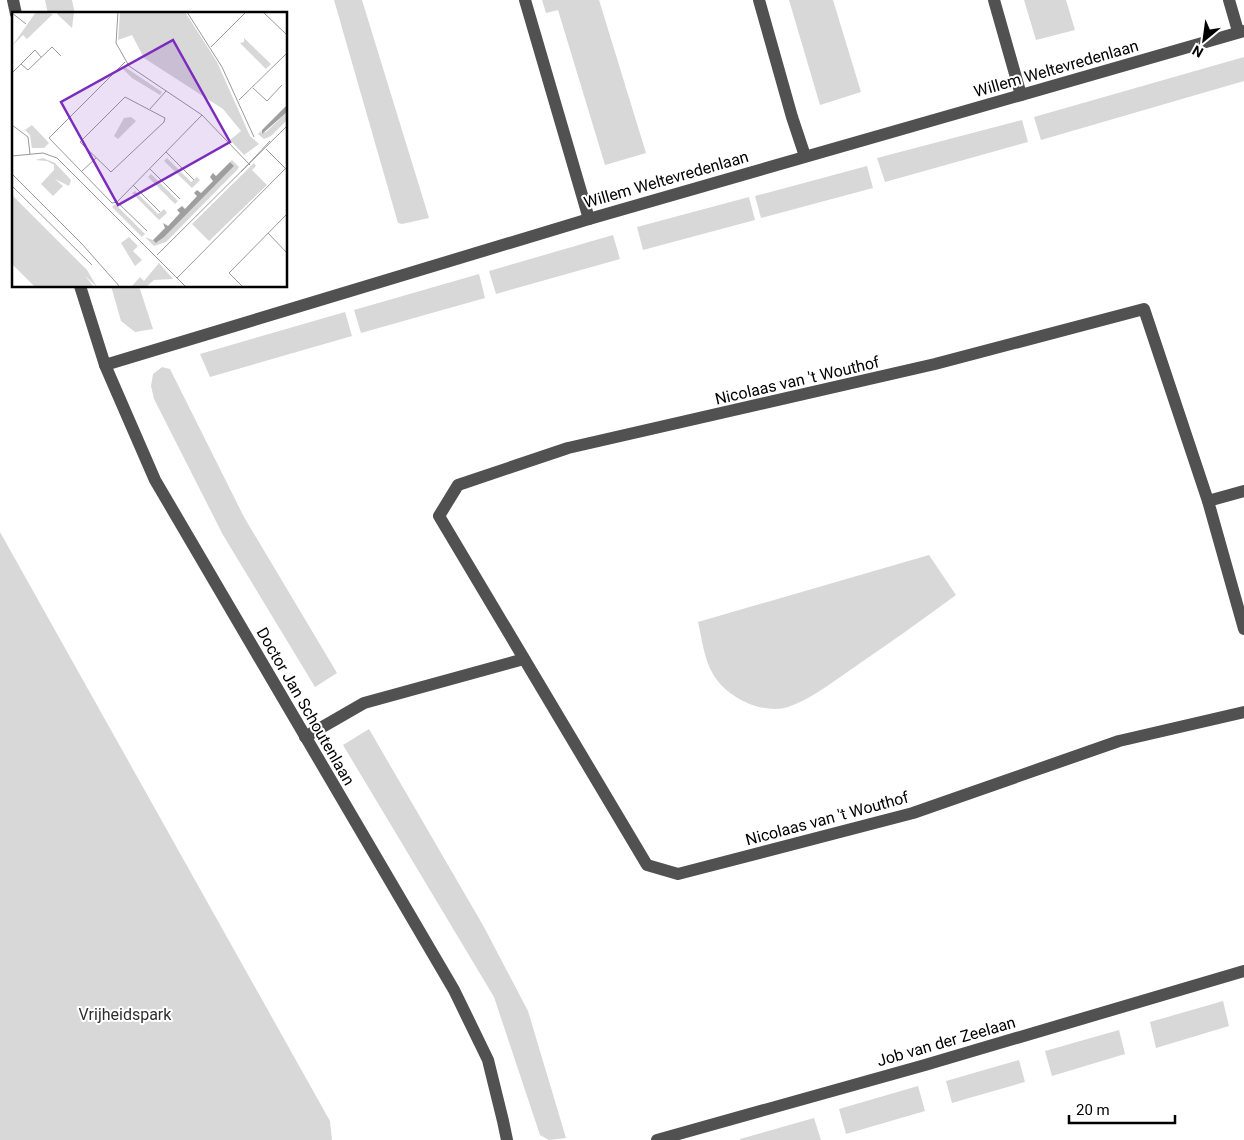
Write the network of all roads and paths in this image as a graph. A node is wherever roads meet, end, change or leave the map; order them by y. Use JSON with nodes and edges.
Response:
{"nodes":[{"id":1,"x":525,"y":0,"type":"edge"},
{"id":2,"x":759,"y":0,"type":"edge"},
{"id":3,"x":994,"y":0,"type":"edge"},
{"id":4,"x":1229,"y":0,"type":"edge"},
{"id":5,"x":1241,"y":31,"type":"edge"},
{"id":6,"x":1021,"y":95,"type":"junction"},
{"id":7,"x":805,"y":156,"type":"junction"},
{"id":8,"x":589,"y":218,"type":"junction"},
{"id":9,"x":81,"y":288,"type":"edge"},
{"id":10,"x":105,"y":365,"type":"junction"},
{"id":11,"x":1244,"y":491,"type":"edge"},
{"id":12,"x":1208,"y":501,"type":"junction"},
{"id":13,"x":1244,"y":630,"type":"edge"},
{"id":14,"x":524,"y":659,"type":"junction"},
{"id":15,"x":1244,"y":712,"type":"edge"},
{"id":16,"x":305,"y":737,"type":"junction"},
{"id":17,"x":1244,"y":971,"type":"edge"},
{"id":18,"x":507,"y":1140,"type":"edge"},
{"id":19,"x":656,"y":1140,"type":"edge"}],
"edges":[{"from":1,"to":8,"type":"street"},
{"from":2,"to":7,"type":"street"},
{"from":3,"to":6,"type":"street"},
{"from":4,"to":5,"type":"street"},
{"from":5,"to":6,"type":"street","name":"Willem Weltevredenlaan"},
{"from":6,"to":7,"type":"street","name":"Willem Weltevredenlaan"},
{"from":7,"to":8,"type":"street","name":"Willem Weltevredenlaan"},
{"from":8,"to":10,"type":"street","name":"Willem Weltevredenlaan"},
{"from":9,"to":10,"type":"street","name":"Doctor Jan Schoutenlaan"},
{"from":10,"to":16,"type":"street","name":"Doctor Jan Schoutenlaan"},
{"from":11,"to":12,"type":"street"},
{"from":12,"to":13,"type":"street","name":"Nicolaas van 't Wouthof"},
{"from":12,"to":14,"type":"street","name":"Nicolaas van 't Wouthof"},
{"from":14,"to":15,"type":"street","name":"Nicolaas van 't Wouthof"},
{"from":14,"to":16,"type":"street"},
{"from":16,"to":18,"type":"street","name":"Doctor Jan Schoutenlaan"},
{"from":17,"to":19,"type":"street","name":"Job van der Zeelaan"}]}
